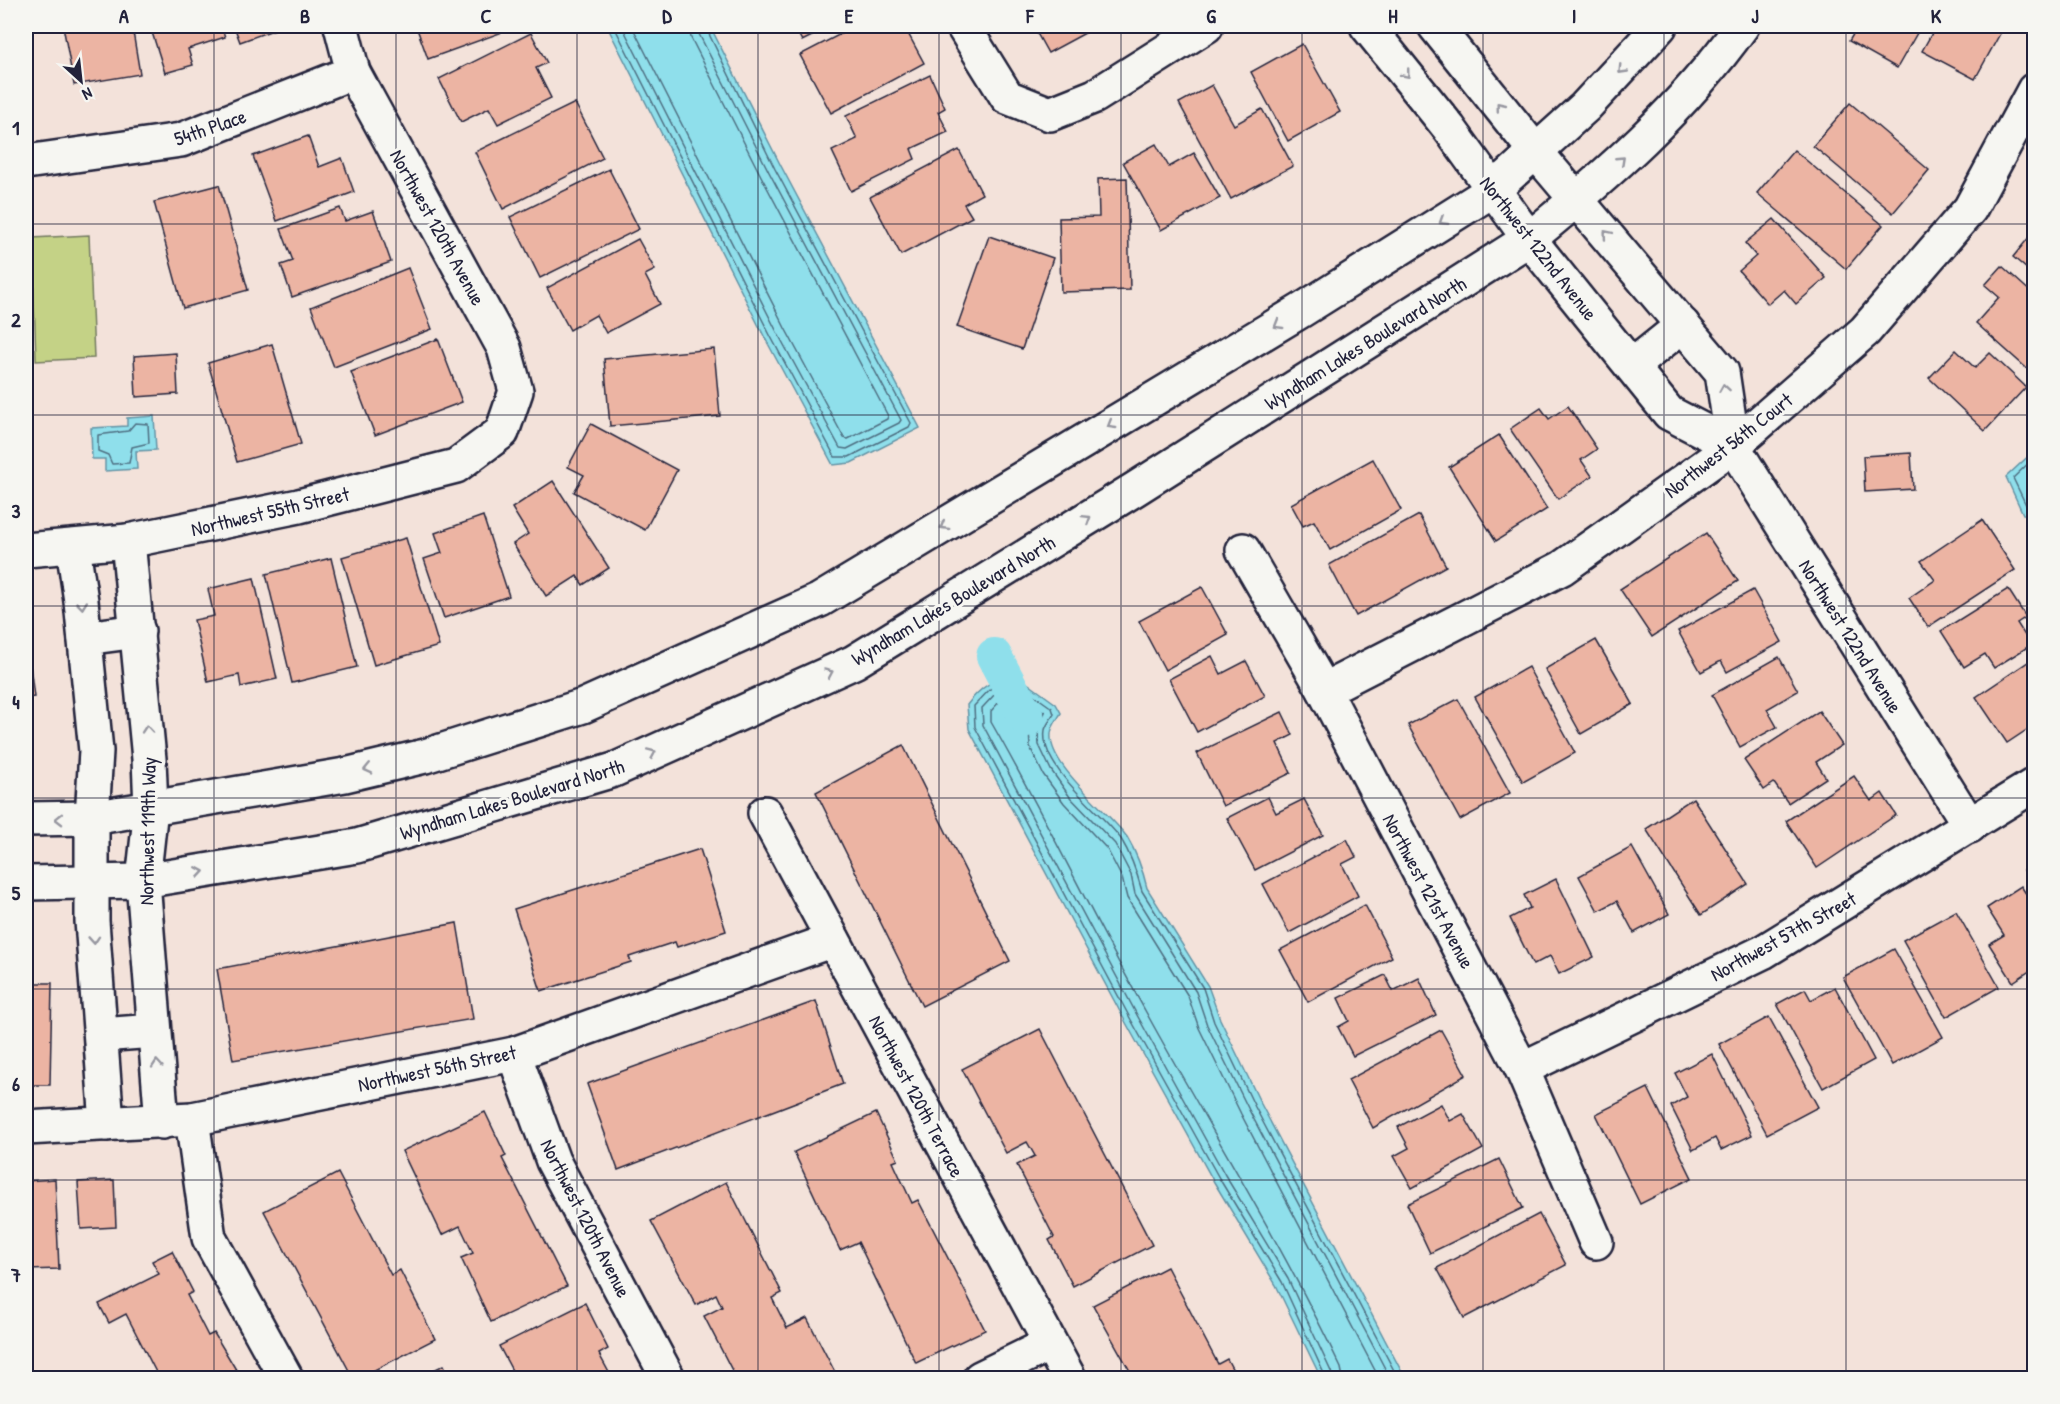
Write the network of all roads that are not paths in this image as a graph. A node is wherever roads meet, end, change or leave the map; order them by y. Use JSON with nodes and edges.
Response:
{"nodes":[{"id":1,"x":341,"y":26,"type":"edge"},
{"id":2,"x":963,"y":26,"type":"edge"},
{"id":3,"x":1206,"y":26,"type":"edge"},
{"id":4,"x":1367,"y":26,"type":"edge"},
{"id":5,"x":1435,"y":26,"type":"edge"},
{"id":6,"x":1660,"y":26,"type":"edge"},
{"id":7,"x":1742,"y":26,"type":"edge"},
{"id":8,"x":353,"y":72,"type":"junction"},
{"id":9,"x":2034,"y":90,"type":"edge"},
{"id":10,"x":1536,"y":152,"type":"junction"},
{"id":11,"x":26,"y":162,"type":"edge"},
{"id":12,"x":1493,"y":190,"type":"junction"},
{"id":13,"x":1578,"y":199,"type":"junction"},
{"id":14,"x":1529,"y":240,"type":"junction"},
{"id":15,"x":1683,"y":325,"type":"junction"},
{"id":16,"x":1632,"y":366,"type":"junction"},
{"id":17,"x":502,"y":432,"type":"joint"},
{"id":18,"x":1733,"y":446,"type":"junction"},
{"id":19,"x":128,"y":542,"type":"junction"},
{"id":20,"x":73,"y":548,"type":"junction"},
{"id":21,"x":26,"y":550,"type":"edge"},
{"id":22,"x":1243,"y":550,"type":"dead end"},
{"id":23,"x":138,"y":632,"type":"junction"},
{"id":24,"x":85,"y":638,"type":"junction"},
{"id":25,"x":1324,"y":690,"type":"junction"},
{"id":26,"x":2034,"y":785,"type":"edge"},
{"id":27,"x":151,"y":808,"type":"junction"},
{"id":28,"x":765,"y":813,"type":"dead end"},
{"id":29,"x":92,"y":818,"type":"junction"},
{"id":30,"x":26,"y":819,"type":"edge"},
{"id":31,"x":1970,"y":826,"type":"junction"},
{"id":32,"x":143,"y":881,"type":"junction"},
{"id":33,"x":93,"y":882,"type":"junction"},
{"id":34,"x":26,"y":883,"type":"edge"},
{"id":35,"x":833,"y":940,"type":"junction"},
{"id":36,"x":154,"y":1031,"type":"junction"},
{"id":37,"x":101,"y":1035,"type":"junction"},
{"id":38,"x":514,"y":1054,"type":"junction"},
{"id":39,"x":1522,"y":1069,"type":"junction"},
{"id":40,"x":177,"y":1121,"type":"junction"},
{"id":41,"x":107,"y":1124,"type":"junction"},
{"id":42,"x":26,"y":1128,"type":"edge"},
{"id":43,"x":1596,"y":1242,"type":"dead end"},
{"id":44,"x":1050,"y":1344,"type":"junction"},
{"id":45,"x":286,"y":1378,"type":"edge"},
{"id":46,"x":668,"y":1378,"type":"edge"},
{"id":47,"x":980,"y":1378,"type":"edge"},
{"id":48,"x":1069,"y":1378,"type":"edge"}],
"edges":[{"from":1,"to":8,"type":"street","name":"Northwest 120th Avenue"},
{"from":2,"to":3,"type":"street"},
{"from":4,"to":12,"type":"street","name":"Northwest 122nd Avenue","one_way":true},
{"from":10,"to":5,"type":"street","name":"Northwest 122nd Avenue","one_way":true},
{"from":6,"to":10,"type":"street","one_way":true},
{"from":13,"to":7,"type":"street","name":"Wyndham Lakes Boulevard North","one_way":true},
{"from":8,"to":11,"type":"street","name":"54th Place"},
{"from":8,"to":17,"type":"street","name":"Northwest 120th Avenue"},
{"from":9,"to":18,"type":"street","name":"Northwest 56th Court"},
{"from":10,"to":12,"type":"street"},
{"from":10,"to":13,"type":"street","name":"Northwest 122nd Avenue"},
{"from":12,"to":14,"type":"street","name":"Northwest 122nd Avenue"},
{"from":12,"to":27,"type":"street","one_way":true},
{"from":13,"to":14,"type":"street","name":"Wyndham Lakes Boulevard North"},
{"from":15,"to":13,"type":"street","name":"Northwest 122nd Avenue","one_way":true},
{"from":14,"to":16,"type":"street","name":"Northwest 122nd Avenue"},
{"from":32,"to":14,"type":"street","name":"Wyndham Lakes Boulevard North","one_way":true},
{"from":15,"to":16,"type":"street"},
{"from":18,"to":15,"type":"street","name":"Northwest 122nd Avenue","one_way":true},
{"from":16,"to":18,"type":"street","name":"Northwest 122nd Avenue"},
{"from":17,"to":19,"type":"street","name":"Northwest 55th Street"},
{"from":18,"to":25,"type":"street","name":"Northwest 56th Court"},
{"from":18,"to":31,"type":"street","name":"Northwest 122nd Avenue"},
{"from":19,"to":20,"type":"street","name":"Northwest 55th Street"},
{"from":19,"to":23,"type":"street","name":"Northwest 119th Way"},
{"from":20,"to":21,"type":"street","name":"Northwest 55th Street"},
{"from":20,"to":24,"type":"street","one_way":true},
{"from":22,"to":25,"type":"street","name":"Northwest 121st Avenue"},
{"from":23,"to":24,"type":"street"},
{"from":27,"to":23,"type":"street","name":"Northwest 119th Way","one_way":true},
{"from":24,"to":29,"type":"street"},
{"from":25,"to":39,"type":"street","name":"Northwest 121st Avenue"},
{"from":26,"to":31,"type":"street","name":"Northwest 57th Street"},
{"from":27,"to":29,"type":"street"},
{"from":27,"to":32,"type":"street","name":"Northwest 119th Way"},
{"from":28,"to":35,"type":"street","name":"Northwest 120th Terrace"},
{"from":29,"to":30,"type":"street","one_way":true},
{"from":29,"to":33,"type":"street"},
{"from":31,"to":39,"type":"street","name":"Northwest 57th Street"},
{"from":32,"to":33,"type":"street","name":"Wyndham Lakes Boulevard North"},
{"from":32,"to":36,"type":"street","name":"Northwest 119th Way"},
{"from":33,"to":34,"type":"street","name":"Wyndham Lakes Boulevard North"},
{"from":33,"to":37,"type":"street","one_way":true},
{"from":35,"to":38,"type":"street","name":"Northwest 56th Street"},
{"from":35,"to":44,"type":"street","name":"Northwest 120th Terrace"},
{"from":36,"to":37,"type":"street"},
{"from":40,"to":36,"type":"street","name":"Northwest 119th Way","one_way":true},
{"from":37,"to":41,"type":"street"},
{"from":38,"to":40,"type":"street","name":"Northwest 56th Street"},
{"from":38,"to":46,"type":"street","name":"Northwest 120th Avenue"},
{"from":39,"to":43,"type":"street","name":"Northwest 121st Avenue"},
{"from":40,"to":41,"type":"street","name":"Northwest 56th Street"},
{"from":40,"to":45,"type":"street","name":"Northwest 119th Way"},
{"from":41,"to":42,"type":"street","name":"Northwest 56th Street"},
{"from":44,"to":47,"type":"street"},
{"from":44,"to":48,"type":"street","name":"Northwest 120th Terrace"}]}
